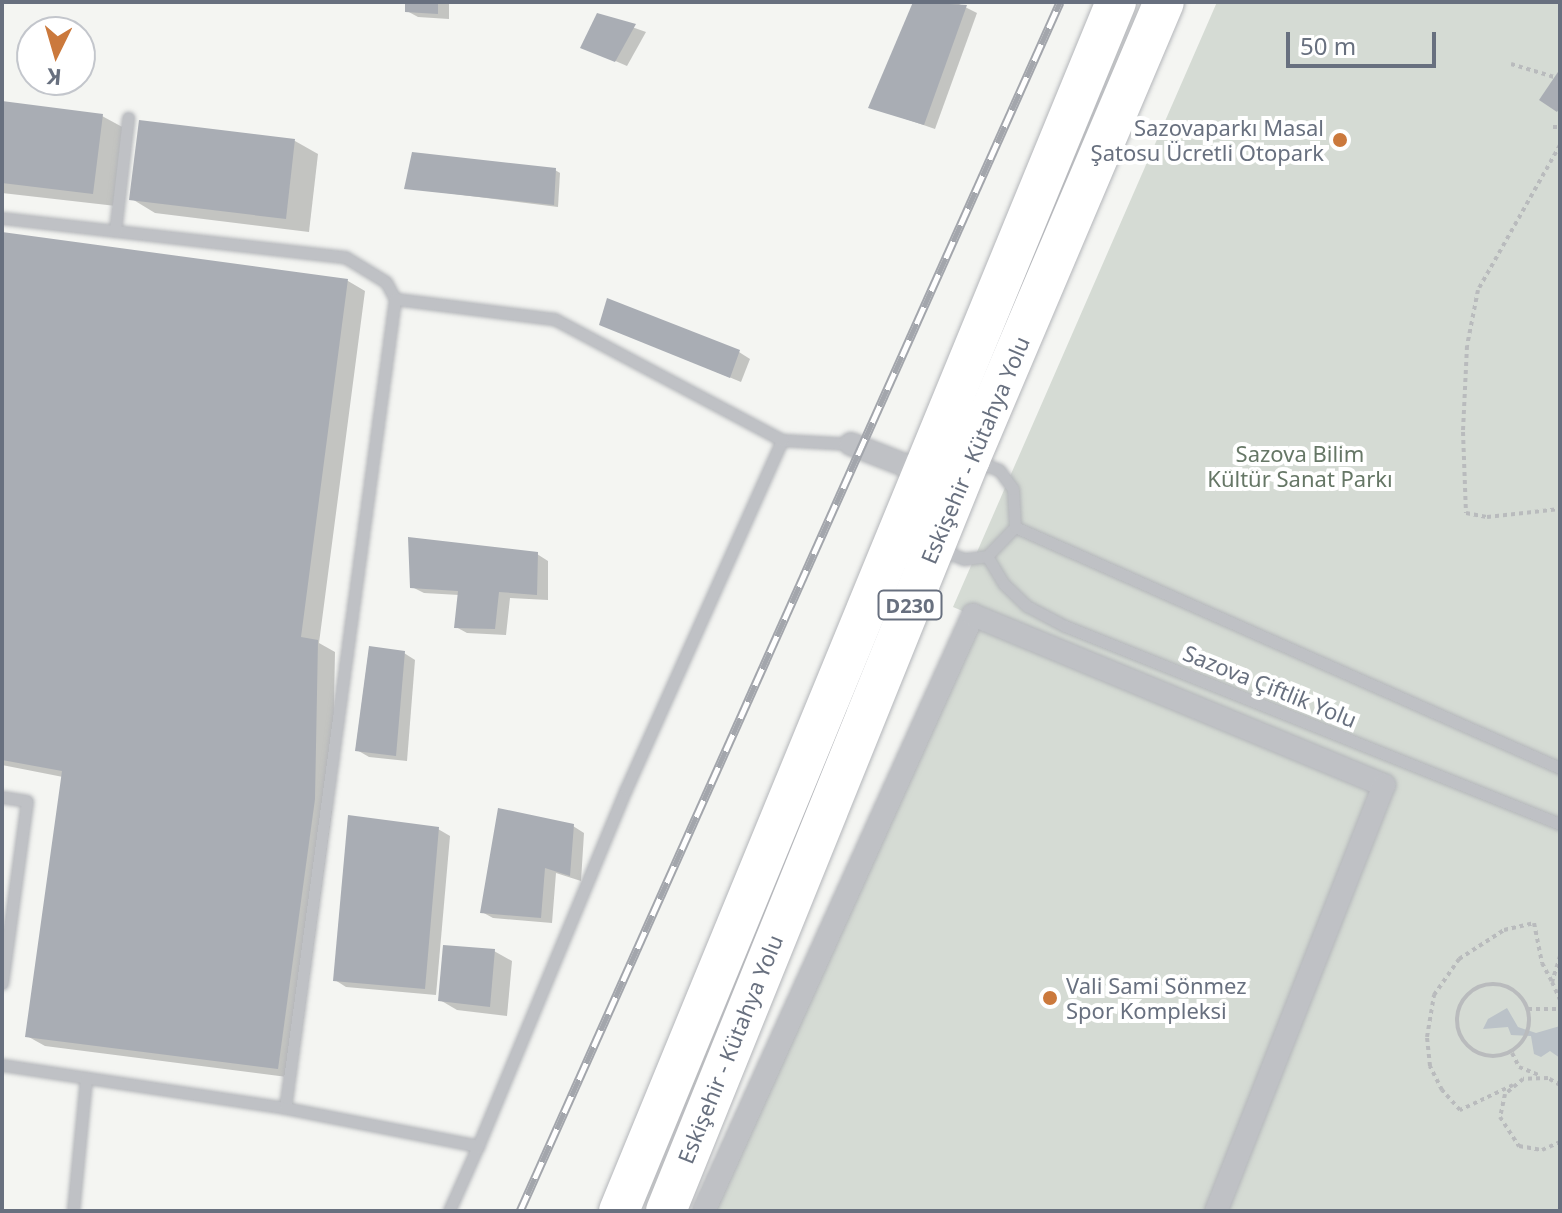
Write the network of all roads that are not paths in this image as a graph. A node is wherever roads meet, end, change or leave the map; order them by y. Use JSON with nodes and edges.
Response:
{"nodes":[{"id":1,"x":1116,"y":2,"type":"edge"},
{"id":2,"x":1164,"y":2,"type":"edge"},
{"id":3,"x":128,"y":118,"type":"dead end"},
{"id":4,"x":2,"y":218,"type":"edge"},
{"id":5,"x":115,"y":231,"type":"junction"},
{"id":6,"x":395,"y":299,"type":"junction"},
{"id":7,"x":782,"y":440,"type":"junction"},
{"id":8,"x":851,"y":444,"type":"joint"},
{"id":9,"x":970,"y":459,"type":"junction"},
{"id":10,"x":922,"y":472,"type":"junction"},
{"id":11,"x":1015,"y":527,"type":"junction"},
{"id":12,"x":935,"y":546,"type":"junction"},
{"id":13,"x":987,"y":556,"type":"junction"},
{"id":14,"x":1560,"y":768,"type":"edge"},
{"id":15,"x":2,"y":797,"type":"edge"},
{"id":16,"x":1560,"y":824,"type":"edge"},
{"id":17,"x":2,"y":983,"type":"edge"},
{"id":18,"x":2,"y":1065,"type":"edge"},
{"id":19,"x":86,"y":1078,"type":"junction"},
{"id":20,"x":285,"y":1108,"type":"junction"},
{"id":21,"x":478,"y":1146,"type":"junction"},
{"id":22,"x":73,"y":1211,"type":"edge"},
{"id":23,"x":449,"y":1211,"type":"edge"},
{"id":24,"x":619,"y":1211,"type":"edge"},
{"id":25,"x":666,"y":1211,"type":"edge"},
{"id":26,"x":704,"y":1211,"type":"edge"},
{"id":27,"x":1216,"y":1211,"type":"edge"}],
"edges":[{"from":1,"to":10,"type":"highway","name":"Eskişehir - Kütahya Yolu","number":"D230"},
{"from":2,"to":9,"type":"highway","name":"Eskişehir - Kütahya Yolu","number":"D230"},
{"from":3,"to":5,"type":"lane"},
{"from":4,"to":5,"type":"lane"},
{"from":5,"to":6,"type":"lane"},
{"from":6,"to":7,"type":"lane"},
{"from":6,"to":20,"type":"lane"},
{"from":7,"to":8,"type":"lane"},
{"from":7,"to":21,"type":"lane"},
{"from":8,"to":10,"type":"street"},
{"from":9,"to":11,"type":"lane"},
{"from":9,"to":12,"type":"highway","name":"Eskişehir - Kütahya Yolu","number":"D230"},
{"from":10,"to":24,"type":"highway","name":"Eskişehir - Kütahya Yolu","number":"D230"},
{"from":11,"to":13,"type":"lane"},
{"from":11,"to":14,"type":"lane","name":"Sazova Çiftlik Yolu"},
{"from":12,"to":13,"type":"lane"},
{"from":12,"to":25,"type":"highway","name":"Eskişehir - Kütahya Yolu","number":"D230"},
{"from":13,"to":16,"type":"lane","name":"Sazova Çiftlik Yolu"},
{"from":15,"to":17,"type":"lane"},
{"from":18,"to":19,"type":"lane"},
{"from":19,"to":20,"type":"lane"},
{"from":19,"to":22,"type":"lane"},
{"from":20,"to":21,"type":"lane"},
{"from":21,"to":23,"type":"lane"},
{"from":26,"to":27,"type":"street"}]}
